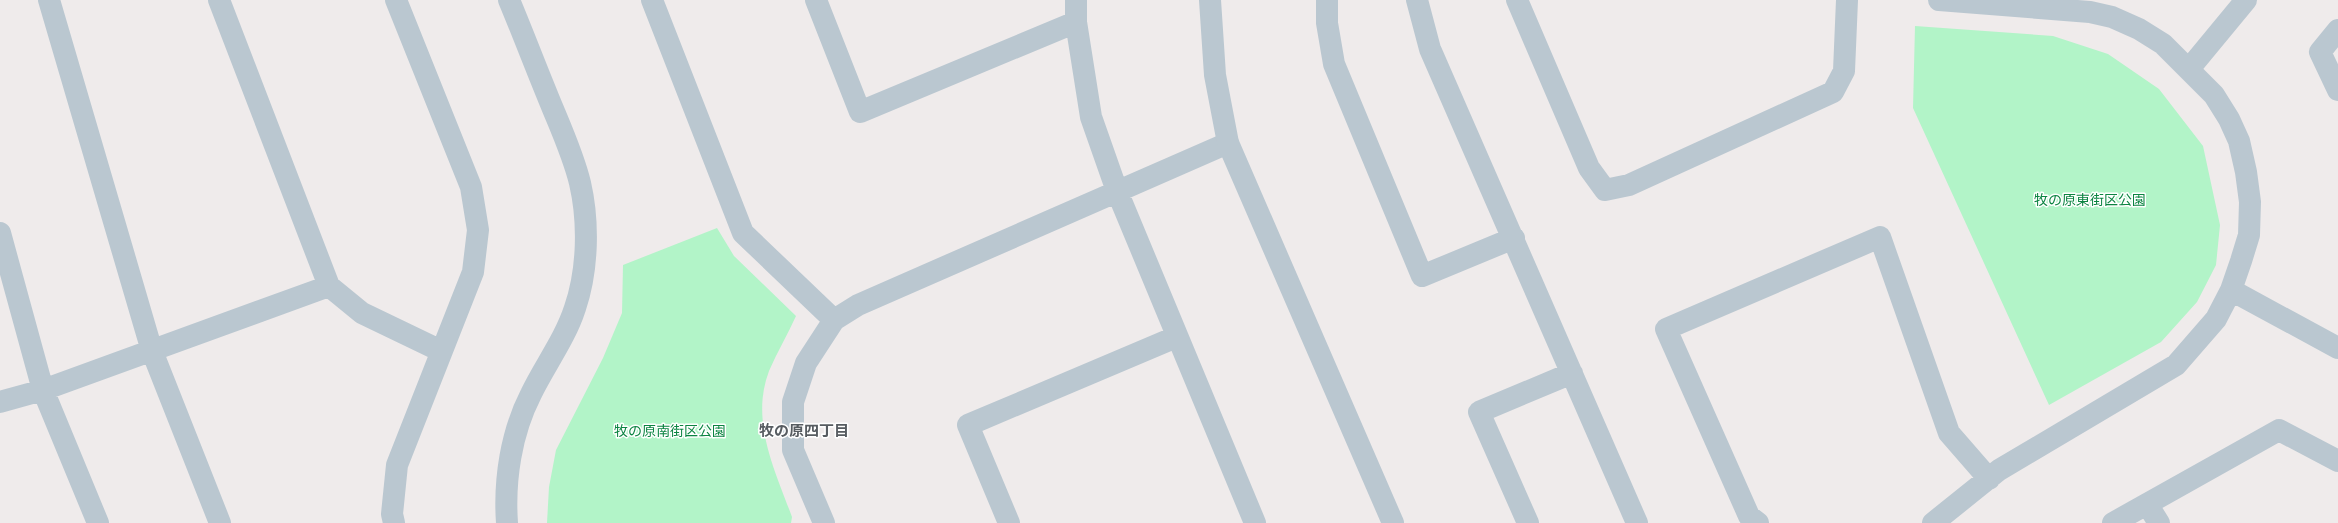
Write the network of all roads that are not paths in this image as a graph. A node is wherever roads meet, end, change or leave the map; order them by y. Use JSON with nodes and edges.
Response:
{"nodes":[{"id":1,"x":49,"y":0,"type":"edge"},
{"id":2,"x":219,"y":0,"type":"edge"},
{"id":3,"x":396,"y":0,"type":"edge"},
{"id":4,"x":509,"y":0,"type":"edge"},
{"id":5,"x":652,"y":0,"type":"edge"},
{"id":6,"x":816,"y":0,"type":"edge"},
{"id":7,"x":1076,"y":0,"type":"edge"},
{"id":8,"x":1210,"y":0,"type":"edge"},
{"id":9,"x":1327,"y":0,"type":"edge"},
{"id":10,"x":1417,"y":0,"type":"edge"},
{"id":11,"x":1516,"y":0,"type":"edge"},
{"id":12,"x":1847,"y":0,"type":"edge"},
{"id":13,"x":1939,"y":0,"type":"edge"},
{"id":14,"x":2246,"y":0,"type":"edge"},
{"id":15,"x":1076,"y":22,"type":"junction"},
{"id":16,"x":2338,"y":30,"type":"edge"},
{"id":17,"x":2189,"y":69,"type":"junction"},
{"id":18,"x":2338,"y":90,"type":"edge"},
{"id":19,"x":1228,"y":142,"type":"junction"},
{"id":20,"x":1117,"y":191,"type":"junction"},
{"id":21,"x":0,"y":233,"type":"edge"},
{"id":22,"x":1514,"y":238,"type":"junction"},
{"id":23,"x":329,"y":286,"type":"junction"},
{"id":24,"x":2231,"y":290,"type":"junction"},
{"id":25,"x":834,"y":320,"type":"junction"},
{"id":26,"x":1176,"y":337,"type":"junction"},
{"id":27,"x":2338,"y":348,"type":"edge"},
{"id":28,"x":152,"y":350,"type":"junction"},
{"id":29,"x":441,"y":351,"type":"junction"},
{"id":30,"x":1572,"y":373,"type":"junction"},
{"id":31,"x":42,"y":390,"type":"junction"},
{"id":32,"x":0,"y":402,"type":"edge"},
{"id":33,"x":2338,"y":461,"type":"edge"},
{"id":34,"x":1989,"y":479,"type":"junction"},
{"id":35,"x":2147,"y":504,"type":"junction"},
{"id":36,"x":98,"y":523,"type":"edge"},
{"id":37,"x":220,"y":523,"type":"edge"},
{"id":38,"x":394,"y":523,"type":"edge"},
{"id":39,"x":507,"y":523,"type":"edge"},
{"id":40,"x":824,"y":523,"type":"edge"},
{"id":41,"x":1009,"y":523,"type":"edge"},
{"id":42,"x":1254,"y":523,"type":"edge"},
{"id":43,"x":1393,"y":523,"type":"edge"},
{"id":44,"x":1528,"y":523,"type":"edge"},
{"id":45,"x":1637,"y":523,"type":"edge"},
{"id":46,"x":1758,"y":523,"type":"edge"},
{"id":47,"x":1933,"y":523,"type":"edge"},
{"id":48,"x":2113,"y":523,"type":"edge"},
{"id":49,"x":2159,"y":523,"type":"edge"}],
"edges":[{"from":1,"to":28,"type":"street"},
{"from":2,"to":23,"type":"street"},
{"from":3,"to":29,"type":"street"},
{"from":4,"to":39,"type":"street"},
{"from":5,"to":25,"type":"street"},
{"from":6,"to":15,"type":"street"},
{"from":7,"to":15,"type":"street"},
{"from":8,"to":19,"type":"street"},
{"from":9,"to":22,"type":"street"},
{"from":10,"to":22,"type":"street"},
{"from":11,"to":12,"type":"street"},
{"from":13,"to":17,"type":"street"},
{"from":14,"to":17,"type":"street"},
{"from":15,"to":20,"type":"street"},
{"from":16,"to":18,"type":"street"},
{"from":17,"to":24,"type":"street"},
{"from":19,"to":20,"type":"street"},
{"from":19,"to":43,"type":"street"},
{"from":20,"to":25,"type":"street"},
{"from":20,"to":26,"type":"street"},
{"from":21,"to":31,"type":"street"},
{"from":22,"to":30,"type":"street"},
{"from":23,"to":28,"type":"street"},
{"from":23,"to":29,"type":"street"},
{"from":24,"to":27,"type":"street"},
{"from":24,"to":34,"type":"street"},
{"from":25,"to":40,"type":"street"},
{"from":26,"to":41,"type":"street"},
{"from":26,"to":42,"type":"street"},
{"from":28,"to":31,"type":"street"},
{"from":28,"to":37,"type":"street"},
{"from":29,"to":38,"type":"street"},
{"from":30,"to":44,"type":"street"},
{"from":30,"to":45,"type":"street"},
{"from":31,"to":32,"type":"street"},
{"from":31,"to":36,"type":"street"},
{"from":33,"to":35,"type":"street"},
{"from":34,"to":46,"type":"street"},
{"from":34,"to":47,"type":"street"},
{"from":35,"to":48,"type":"street"},
{"from":35,"to":49,"type":"street"}]}
